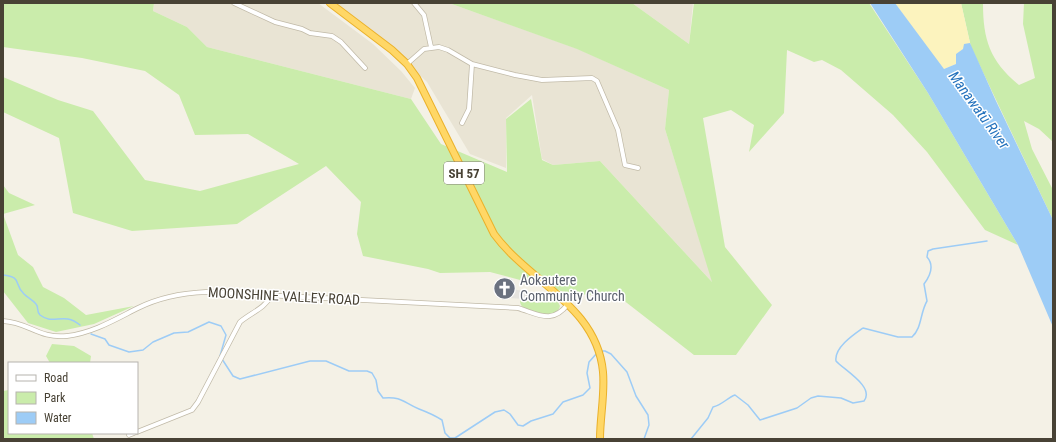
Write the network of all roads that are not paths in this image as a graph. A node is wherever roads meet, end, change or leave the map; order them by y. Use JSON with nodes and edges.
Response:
{"nodes":[{"id":1,"x":234,"y":3,"type":"edge"},
{"id":2,"x":330,"y":3,"type":"edge"},
{"id":3,"x":414,"y":3,"type":"edge"},
{"id":4,"x":431,"y":46,"type":"junction"},
{"id":5,"x":406,"y":64,"type":"junction"},
{"id":6,"x":472,"y":64,"type":"junction"},
{"id":7,"x":365,"y":68,"type":"dead end"},
{"id":8,"x":462,"y":123,"type":"dead end"},
{"id":9,"x":638,"y":168,"type":"dead end"},
{"id":10,"x":272,"y":295,"type":"junction"},
{"id":11,"x":568,"y":304,"type":"junction"},
{"id":12,"x":3,"y":320,"type":"edge"},
{"id":13,"x":138,"y":432,"type":"edge"},
{"id":14,"x":600,"y":439,"type":"edge"}],
"edges":[{"from":1,"to":7,"type":"street"},
{"from":2,"to":5,"type":"highway","number":"SH 57"},
{"from":3,"to":4,"type":"street"},
{"from":4,"to":5,"type":"street"},
{"from":4,"to":6,"type":"street"},
{"from":5,"to":11,"type":"highway","number":"SH 57"},
{"from":6,"to":8,"type":"street"},
{"from":6,"to":9,"type":"street"},
{"from":10,"to":11,"type":"street","name":"MOONSHINE VALLEY ROAD"},
{"from":10,"to":12,"type":"street","name":"MOONSHINE VALLEY ROAD"},
{"from":10,"to":13,"type":"street"},
{"from":11,"to":14,"type":"highway","number":"SH 57"}]}
